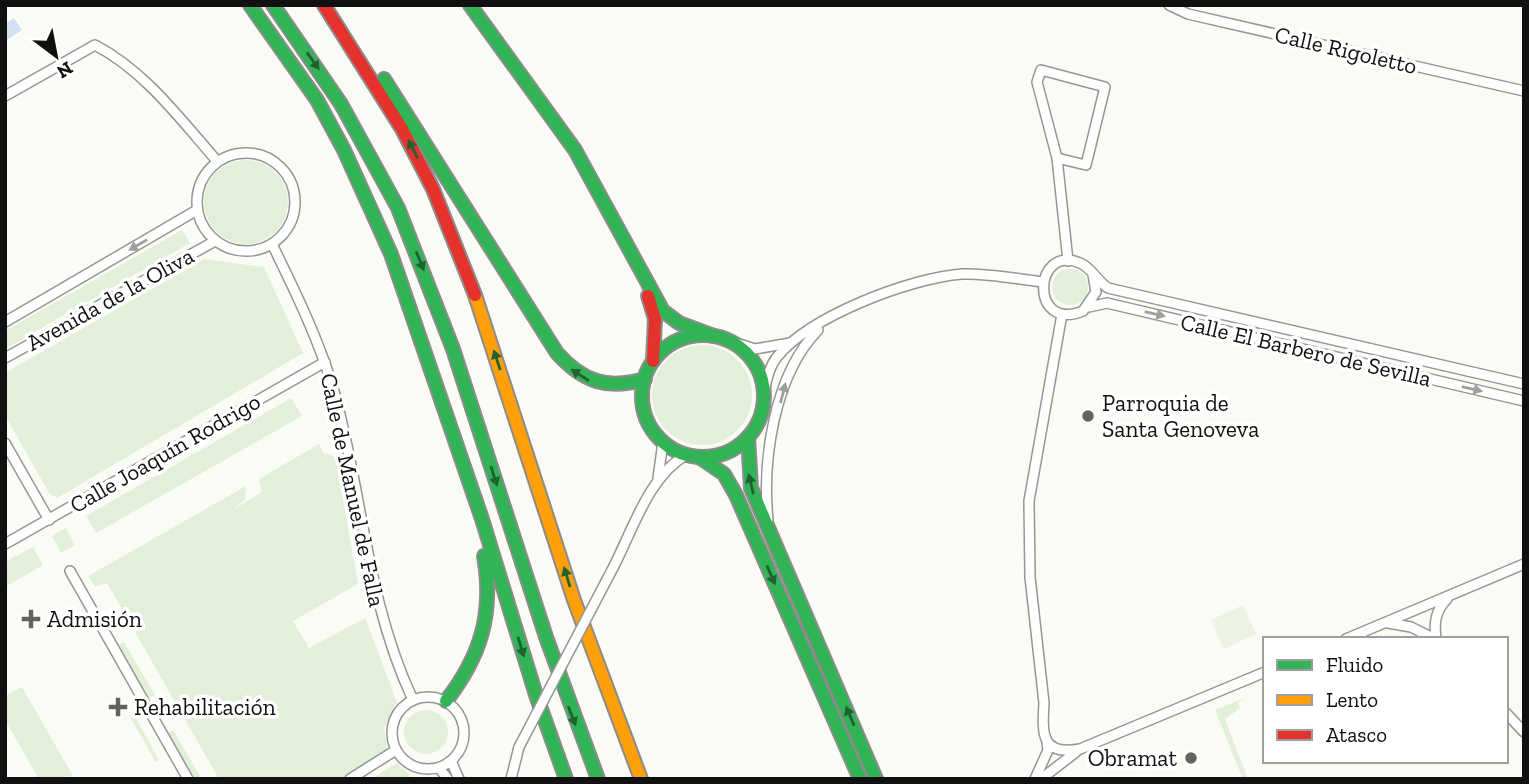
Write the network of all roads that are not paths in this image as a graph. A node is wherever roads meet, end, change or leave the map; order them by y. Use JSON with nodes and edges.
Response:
{"nodes":[{"id":1,"x":250,"y":5,"type":"edge"},
{"id":2,"x":274,"y":5,"type":"edge"},
{"id":3,"x":324,"y":5,"type":"edge"},
{"id":4,"x":333,"y":5,"type":"edge"},
{"id":5,"x":470,"y":5,"type":"edge"},
{"id":6,"x":1169,"y":5,"type":"edge"},
{"id":7,"x":1524,"y":91,"type":"edge"},
{"id":8,"x":5,"y":96,"type":"edge"},
{"id":9,"x":1057,"y":158,"type":"junction"},
{"id":10,"x":218,"y":161,"type":"junction"},
{"id":11,"x":197,"y":210,"type":"junction"},
{"id":12,"x":215,"y":241,"type":"junction"},
{"id":13,"x":272,"y":243,"type":"junction"},
{"id":14,"x":1068,"y":261,"type":"junction"},
{"id":15,"x":1093,"y":275,"type":"junction"},
{"id":16,"x":642,"y":276,"type":"junction"},
{"id":17,"x":1043,"y":282,"type":"junction"},
{"id":18,"x":1089,"y":307,"type":"junction"},
{"id":19,"x":1062,"y":314,"type":"junction"},
{"id":20,"x":829,"y":319,"type":"junction"},
{"id":21,"x":5,"y":322,"type":"edge"},
{"id":22,"x":714,"y":336,"type":"junction"},
{"id":23,"x":733,"y":342,"type":"junction"},
{"id":24,"x":792,"y":342,"type":"junction"},
{"id":25,"x":5,"y":358,"type":"edge"},
{"id":26,"x":653,"y":361,"type":"junction"},
{"id":27,"x":325,"y":362,"type":"junction"},
{"id":28,"x":645,"y":379,"type":"junction"},
{"id":29,"x":1524,"y":384,"type":"edge"},
{"id":30,"x":764,"y":392,"type":"junction"},
{"id":31,"x":1524,"y":401,"type":"edge"},
{"id":32,"x":448,"y":419,"type":"junction"},
{"id":33,"x":748,"y":438,"type":"junction"},
{"id":34,"x":663,"y":442,"type":"junction"},
{"id":35,"x":5,"y":443,"type":"edge"},
{"id":36,"x":692,"y":456,"type":"junction"},
{"id":37,"x":657,"y":483,"type":"junction"},
{"id":38,"x":49,"y":520,"type":"junction"},
{"id":39,"x":769,"y":532,"type":"junction"},
{"id":40,"x":5,"y":544,"type":"edge"},
{"id":41,"x":1524,"y":564,"type":"edge"},
{"id":42,"x":68,"y":572,"type":"dead end"},
{"id":43,"x":1452,"y":595,"type":"junction"},
{"id":44,"x":1387,"y":622,"type":"junction"},
{"id":45,"x":1351,"y":637,"type":"edge"},
{"id":46,"x":1431,"y":637,"type":"edge"},
{"id":47,"x":1435,"y":637,"type":"edge"},
{"id":48,"x":1263,"y":674,"type":"edge"},
{"id":49,"x":413,"y":700,"type":"junction"},
{"id":50,"x":446,"y":701,"type":"junction"},
{"id":51,"x":1508,"y":715,"type":"edge"},
{"id":52,"x":1524,"y":732,"type":"edge"},
{"id":53,"x":1048,"y":743,"type":"junction"},
{"id":54,"x":1080,"y":749,"type":"junction"},
{"id":55,"x":398,"y":753,"type":"junction"},
{"id":56,"x":451,"y":761,"type":"junction"},
{"id":57,"x":439,"y":768,"type":"junction"},
{"id":58,"x":186,"y":779,"type":"edge"},
{"id":59,"x":350,"y":779,"type":"edge"},
{"id":60,"x":357,"y":779,"type":"edge"},
{"id":61,"x":447,"y":779,"type":"edge"},
{"id":62,"x":459,"y":779,"type":"edge"},
{"id":63,"x":511,"y":779,"type":"edge"},
{"id":64,"x":566,"y":779,"type":"edge"},
{"id":65,"x":598,"y":779,"type":"edge"},
{"id":66,"x":641,"y":779,"type":"edge"},
{"id":67,"x":860,"y":779,"type":"edge"},
{"id":68,"x":876,"y":779,"type":"edge"},
{"id":69,"x":1035,"y":779,"type":"edge"},
{"id":70,"x":1041,"y":779,"type":"edge"}],
"edges":[{"from":1,"to":32,"type":"main road"},
{"from":2,"to":65,"type":"main road","one_way":true},
{"from":66,"to":3,"type":"main road","one_way":true},
{"from":28,"to":4,"type":"main road","one_way":true},
{"from":5,"to":16,"type":"main road"},
{"from":6,"to":7,"type":"street","name":"Calle Rigoletto"},
{"from":8,"to":10,"type":"street"},
{"from":9,"to":9,"type":"street"},
{"from":9,"to":14,"type":"street"},
{"from":10,"to":11,"type":"street","name":"Avenida de la Oliva"},
{"from":10,"to":13,"type":"street"},
{"from":11,"to":12,"type":"street"},
{"from":11,"to":21,"type":"street","name":"Avenida de la Oliva","one_way":true},
{"from":12,"to":13,"type":"street"},
{"from":12,"to":25,"type":"street","name":"Avenida de la Oliva"},
{"from":13,"to":27,"type":"street","name":"Calle de Manuel de Falla"},
{"from":14,"to":15,"type":"street"},
{"from":14,"to":17,"type":"street"},
{"from":15,"to":18,"type":"street"},
{"from":15,"to":29,"type":"street","name":"Calle El Barbero de Sevilla"},
{"from":16,"to":22,"type":"main road"},
{"from":16,"to":26,"type":"main road"},
{"from":17,"to":19,"type":"street"},
{"from":17,"to":20,"type":"street"},
{"from":18,"to":19,"type":"street"},
{"from":18,"to":31,"type":"street","name":"Calle El Barbero de Sevilla","one_way":true},
{"from":19,"to":53,"type":"street"},
{"from":20,"to":24,"type":"street"},
{"from":39,"to":20,"type":"street","one_way":true},
{"from":22,"to":23,"type":"main road"},
{"from":22,"to":26,"type":"main road"},
{"from":23,"to":24,"type":"street"},
{"from":23,"to":30,"type":"main road"},
{"from":24,"to":30,"type":"street"},
{"from":26,"to":28,"type":"main road"},
{"from":27,"to":38,"type":"street","name":"Calle Joaquín Rodrigo"},
{"from":27,"to":49,"type":"street","name":"Calle de Manuel de Falla"},
{"from":28,"to":34,"type":"main road"},
{"from":30,"to":33,"type":"main road"},
{"from":32,"to":50,"type":"main road"},
{"from":32,"to":64,"type":"main road","one_way":true},
{"from":33,"to":36,"type":"main road"},
{"from":39,"to":33,"type":"main road","one_way":true},
{"from":34,"to":36,"type":"main road"},
{"from":34,"to":37,"type":"street"},
{"from":35,"to":38,"type":"street"},
{"from":36,"to":37,"type":"street"},
{"from":36,"to":67,"type":"main road","one_way":true},
{"from":37,"to":63,"type":"street","bridge":true},
{"from":38,"to":40,"type":"street","name":"Calle Joaquín Rodrigo"},
{"from":68,"to":39,"type":"main road","one_way":true},
{"from":41,"to":43,"type":"street"},
{"from":42,"to":58,"type":"street"},
{"from":43,"to":44,"type":"street"},
{"from":43,"to":47,"type":"street"},
{"from":44,"to":45,"type":"street"},
{"from":44,"to":46,"type":"street"},
{"from":48,"to":54,"type":"street"},
{"from":49,"to":50,"type":"street"},
{"from":49,"to":55,"type":"street"},
{"from":50,"to":56,"type":"street"},
{"from":51,"to":52,"type":"street"},
{"from":53,"to":54,"type":"street"},
{"from":53,"to":69,"type":"street"},
{"from":54,"to":70,"type":"street"},
{"from":55,"to":57,"type":"street"},
{"from":55,"to":59,"type":"street"},
{"from":55,"to":60,"type":"street"},
{"from":56,"to":57,"type":"street"},
{"from":56,"to":62,"type":"street"},
{"from":57,"to":61,"type":"street"}]}
